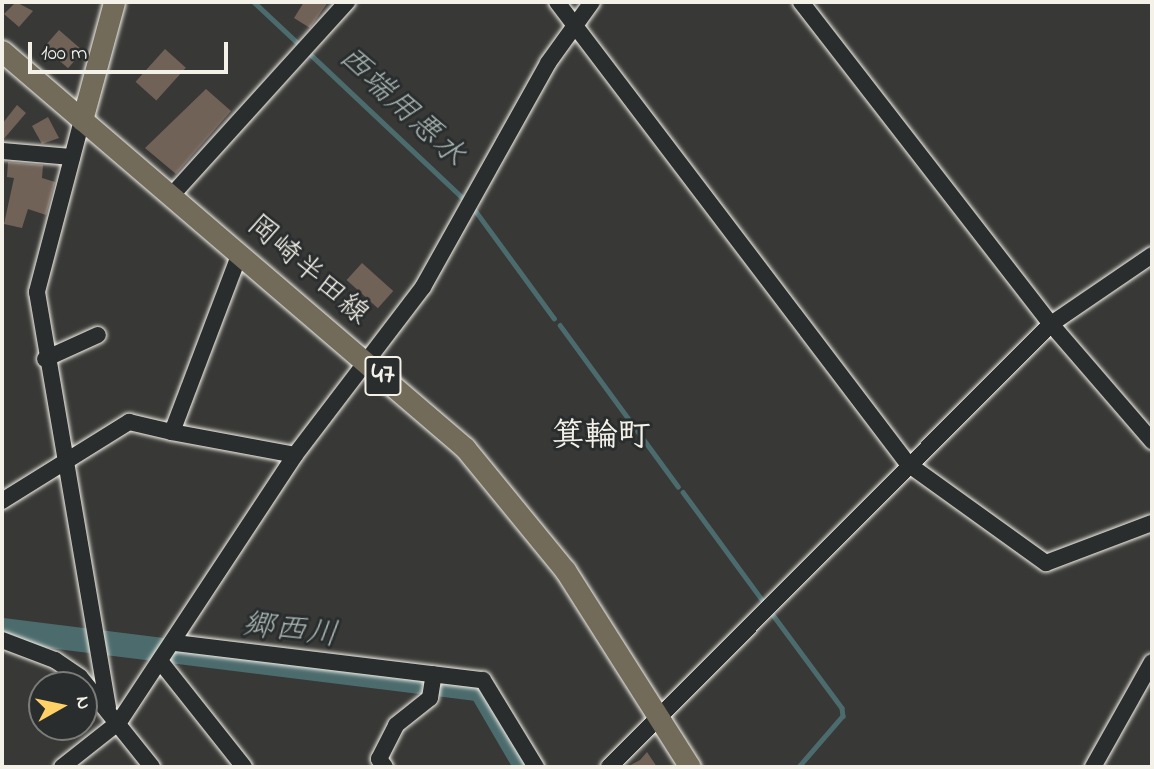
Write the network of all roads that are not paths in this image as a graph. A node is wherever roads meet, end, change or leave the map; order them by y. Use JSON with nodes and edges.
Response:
{"nodes":[{"id":1,"x":114,"y":2,"type":"edge"},
{"id":2,"x":346,"y":2,"type":"edge"},
{"id":3,"x":557,"y":2,"type":"edge"},
{"id":4,"x":592,"y":2,"type":"edge"},
{"id":5,"x":801,"y":2,"type":"edge"},
{"id":6,"x":574,"y":25,"type":"junction"},
{"id":7,"x":2,"y":51,"type":"edge"},
{"id":8,"x":82,"y":120,"type":"junction"},
{"id":9,"x":2,"y":151,"type":"edge"},
{"id":10,"x":72,"y":157,"type":"junction"},
{"id":11,"x":172,"y":195,"type":"junction"},
{"id":12,"x":240,"y":253,"type":"junction"},
{"id":13,"x":1152,"y":255,"type":"edge"},
{"id":14,"x":1051,"y":324,"type":"junction"},
{"id":15,"x":98,"y":335,"type":"dead end"},
{"id":16,"x":45,"y":359,"type":"junction"},
{"id":17,"x":365,"y":361,"type":"junction"},
{"id":18,"x":172,"y":432,"type":"junction"},
{"id":19,"x":1152,"y":441,"type":"edge"},
{"id":20,"x":295,"y":455,"type":"junction"},
{"id":21,"x":62,"y":463,"type":"junction"},
{"id":22,"x":908,"y":464,"type":"junction"},
{"id":23,"x":2,"y":501,"type":"edge"},
{"id":24,"x":1152,"y":523,"type":"edge"},
{"id":25,"x":2,"y":640,"type":"edge"},
{"id":26,"x":175,"y":643,"type":"junction"},
{"id":27,"x":160,"y":661,"type":"junction"},
{"id":28,"x":1152,"y":662,"type":"edge"},
{"id":29,"x":434,"y":674,"type":"junction"},
{"id":30,"x":108,"y":707,"type":"junction"},
{"id":31,"x":659,"y":717,"type":"junction"},
{"id":32,"x":120,"y":722,"type":"junction"},
{"id":33,"x":62,"y":767,"type":"edge"},
{"id":34,"x":152,"y":767,"type":"edge"},
{"id":35,"x":244,"y":767,"type":"edge"},
{"id":36,"x":385,"y":767,"type":"edge"},
{"id":37,"x":537,"y":767,"type":"edge"},
{"id":38,"x":609,"y":767,"type":"edge"},
{"id":39,"x":690,"y":767,"type":"edge"},
{"id":40,"x":1093,"y":767,"type":"edge"}],
"edges":[{"from":1,"to":8,"type":"main road"},
{"from":2,"to":11,"type":"street"},
{"from":3,"to":6,"type":"street"},
{"from":4,"to":6,"type":"street"},
{"from":5,"to":14,"type":"street"},
{"from":6,"to":17,"type":"street"},
{"from":6,"to":22,"type":"street"},
{"from":7,"to":8,"type":"main road","name":"岡崎半田線","number":"47"},
{"from":8,"to":10,"type":"street"},
{"from":8,"to":11,"type":"main road","name":"岡崎半田線","number":"47"},
{"from":9,"to":10,"type":"street"},
{"from":10,"to":16,"type":"street"},
{"from":11,"to":12,"type":"main road","name":"岡崎半田線","number":"47"},
{"from":12,"to":17,"type":"main road","name":"岡崎半田線","number":"47"},
{"from":12,"to":18,"type":"street"},
{"from":13,"to":14,"type":"street"},
{"from":14,"to":19,"type":"street"},
{"from":14,"to":22,"type":"street"},
{"from":15,"to":16,"type":"street"},
{"from":16,"to":21,"type":"street"},
{"from":17,"to":20,"type":"street"},
{"from":17,"to":31,"type":"main road","name":"岡崎半田線","number":"47"},
{"from":18,"to":20,"type":"street"},
{"from":18,"to":21,"type":"street"},
{"from":20,"to":26,"type":"street"},
{"from":21,"to":23,"type":"street"},
{"from":21,"to":30,"type":"street"},
{"from":22,"to":24,"type":"street"},
{"from":22,"to":31,"type":"street"},
{"from":25,"to":30,"type":"street"},
{"from":26,"to":27,"type":"street"},
{"from":26,"to":29,"type":"street"},
{"from":27,"to":32,"type":"street"},
{"from":27,"to":35,"type":"street"},
{"from":28,"to":40,"type":"street"},
{"from":29,"to":36,"type":"street"},
{"from":29,"to":37,"type":"street"},
{"from":30,"to":32,"type":"street"},
{"from":31,"to":38,"type":"street"},
{"from":31,"to":39,"type":"main road","name":"岡崎半田線","number":"47"},
{"from":32,"to":33,"type":"street"},
{"from":32,"to":34,"type":"street"}]}
